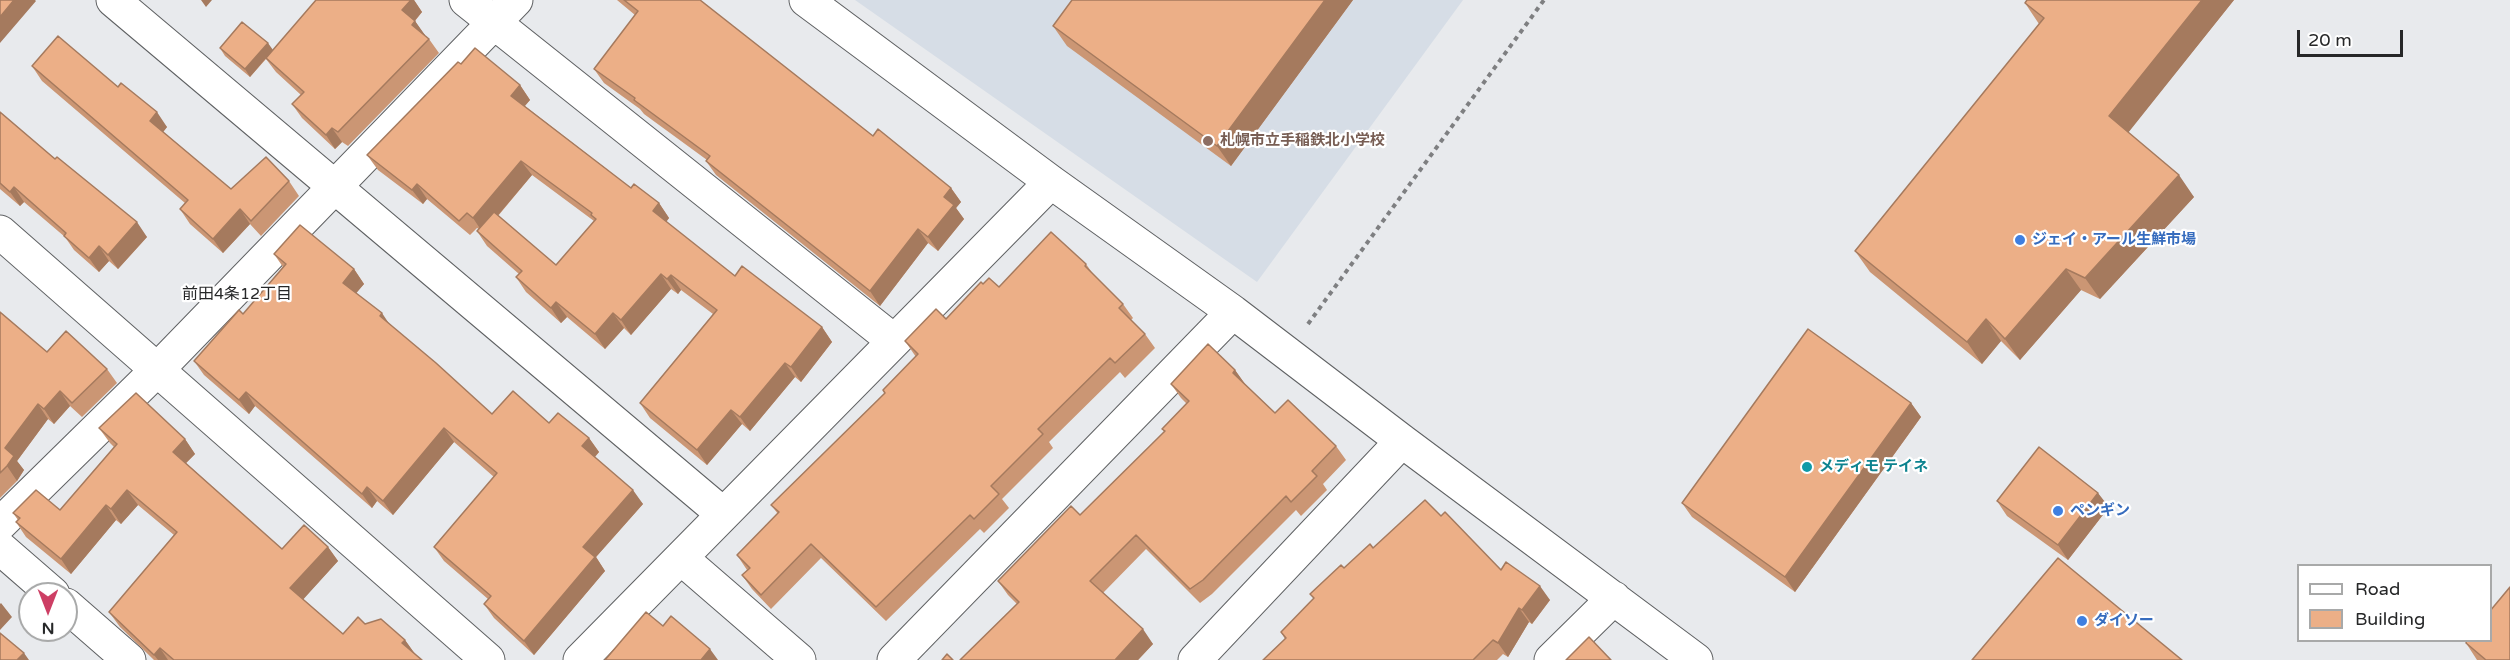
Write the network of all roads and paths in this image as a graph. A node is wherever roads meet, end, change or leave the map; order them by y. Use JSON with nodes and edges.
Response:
{"nodes":[{"id":1,"x":112,"y":0,"type":"edge"},
{"id":2,"x":466,"y":0,"type":"edge"},
{"id":3,"x":806,"y":0,"type":"edge"},
{"id":4,"x":1544,"y":0,"type":"edge"},
{"id":5,"x":505,"y":11,"type":"edge"},
{"id":6,"x":1051,"y":182,"type":"junction"},
{"id":7,"x":334,"y":187,"type":"junction"},
{"id":8,"x":0,"y":232,"type":"edge"},
{"id":9,"x":1233,"y":312,"type":"junction"},
{"id":10,"x":1303,"y":331,"type":"dead end"},
{"id":11,"x":894,"y":341,"type":"junction"},
{"id":12,"x":157,"y":370,"type":"junction"},
{"id":13,"x":1402,"y":441,"type":"junction"},
{"id":14,"x":723,"y":514,"type":"junction"},
{"id":15,"x":0,"y":524,"type":"edge"},
{"id":16,"x":0,"y":548,"type":"edge"},
{"id":17,"x":681,"y":558,"type":"junction"},
{"id":18,"x":39,"y":582,"type":"edge"},
{"id":19,"x":1614,"y":598,"type":"junction"},
{"id":20,"x":78,"y":615,"type":"edge"},
{"id":21,"x":129,"y":660,"type":"edge"},
{"id":22,"x":488,"y":660,"type":"edge"},
{"id":23,"x":579,"y":660,"type":"edge"},
{"id":24,"x":799,"y":660,"type":"edge"},
{"id":25,"x":894,"y":660,"type":"edge"},
{"id":26,"x":1195,"y":660,"type":"edge"},
{"id":27,"x":1551,"y":660,"type":"edge"},
{"id":28,"x":1696,"y":660,"type":"edge"}],
"edges":[{"from":1,"to":7,"type":"street"},
{"from":2,"to":5,"type":"street"},
{"from":3,"to":6,"type":"street"},
{"from":4,"to":10,"type":"path"},
{"from":5,"to":7,"type":"street"},
{"from":5,"to":11,"type":"street"},
{"from":6,"to":9,"type":"street"},
{"from":6,"to":11,"type":"street"},
{"from":7,"to":12,"type":"street"},
{"from":7,"to":14,"type":"street"},
{"from":8,"to":12,"type":"street"},
{"from":9,"to":13,"type":"street"},
{"from":9,"to":25,"type":"street"},
{"from":11,"to":14,"type":"street"},
{"from":12,"to":15,"type":"street"},
{"from":12,"to":22,"type":"street"},
{"from":13,"to":19,"type":"street"},
{"from":13,"to":26,"type":"street"},
{"from":14,"to":17,"type":"street"},
{"from":16,"to":18,"type":"street"},
{"from":17,"to":23,"type":"street"},
{"from":17,"to":24,"type":"street"},
{"from":19,"to":27,"type":"street"},
{"from":19,"to":28,"type":"street"},
{"from":20,"to":21,"type":"street"}]}
